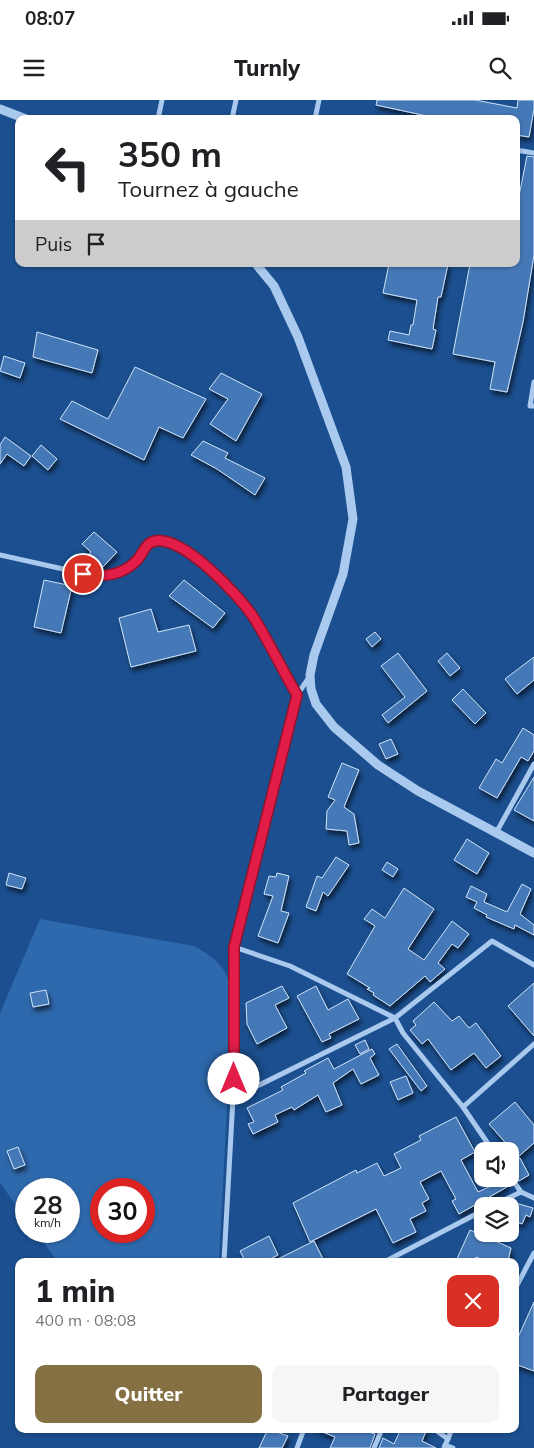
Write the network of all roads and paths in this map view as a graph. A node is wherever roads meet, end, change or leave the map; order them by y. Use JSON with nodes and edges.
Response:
{"nodes":[{"id":1,"x":162,"y":100,"type":"edge"},
{"id":2,"x":236,"y":100,"type":"edge"},
{"id":3,"x":319,"y":100,"type":"edge"},
{"id":4,"x":0,"y":109,"type":"edge"},
{"id":5,"x":16,"y":115,"type":"edge"},
{"id":6,"x":159,"y":115,"type":"edge"},
{"id":7,"x":233,"y":115,"type":"edge"},
{"id":8,"x":316,"y":115,"type":"edge"},
{"id":9,"x":520,"y":151,"type":"edge"},
{"id":10,"x":534,"y":153,"type":"edge"},
{"id":11,"x":258,"y":267,"type":"edge"},
{"id":12,"x":534,"y":382,"type":"edge"},
{"id":13,"x":534,"y":406,"type":"edge"},
{"id":14,"x":0,"y":555,"type":"edge"},
{"id":15,"x":310,"y":675,"type":"junction"},
{"id":16,"x":297,"y":695,"type":"junction"},
{"id":17,"x":534,"y":764,"type":"edge"},
{"id":18,"x":496,"y":833,"type":"junction"},
{"id":19,"x":534,"y":853,"type":"edge"},
{"id":20,"x":234,"y":947,"type":"junction"},
{"id":21,"x":534,"y":964,"type":"edge"},
{"id":22,"x":395,"y":1018,"type":"junction"},
{"id":23,"x":534,"y":1044,"type":"edge"},
{"id":24,"x":234,"y":1098,"type":"junction"},
{"id":25,"x":463,"y":1107,"type":"junction"},
{"id":26,"x":487,"y":1142,"type":"edge"},
{"id":27,"x":517,"y":1187,"type":"edge"},
{"id":28,"x":520,"y":1192,"type":"junction"},
{"id":29,"x":510,"y":1197,"type":"edge"},
{"id":30,"x":534,"y":1198,"type":"edge"},
{"id":31,"x":474,"y":1215,"type":"edge"},
{"id":32,"x":534,"y":1253,"type":"edge"},
{"id":33,"x":224,"y":1258,"type":"edge"},
{"id":34,"x":392,"y":1258,"type":"edge"},
{"id":35,"x":519,"y":1281,"type":"edge"},
{"id":36,"x":303,"y":1433,"type":"edge"},
{"id":37,"x":380,"y":1433,"type":"edge"},
{"id":38,"x":440,"y":1433,"type":"edge"},
{"id":39,"x":450,"y":1433,"type":"edge"},
{"id":40,"x":448,"y":1439,"type":"junction"},
{"id":41,"x":445,"y":1446,"type":"edge"},
{"id":42,"x":297,"y":1448,"type":"edge"},
{"id":43,"x":374,"y":1448,"type":"edge"},
{"id":44,"x":453,"y":1448,"type":"edge"}],
"edges":[{"from":1,"to":6,"type":"street"},
{"from":2,"to":7,"type":"street"},
{"from":3,"to":8,"type":"street"},
{"from":4,"to":5,"type":"street"},
{"from":9,"to":10,"type":"street"},
{"from":11,"to":15,"type":"street"},
{"from":12,"to":13,"type":"street"},
{"from":14,"to":16,"type":"street"},
{"from":15,"to":16,"type":"street"},
{"from":15,"to":18,"type":"street"},
{"from":16,"to":20,"type":"street"},
{"from":17,"to":18,"type":"street"},
{"from":18,"to":19,"type":"street"},
{"from":20,"to":22,"type":"street"},
{"from":20,"to":24,"type":"street"},
{"from":21,"to":22,"type":"street"},
{"from":22,"to":24,"type":"street"},
{"from":22,"to":25,"type":"street"},
{"from":23,"to":25,"type":"street"},
{"from":24,"to":33,"type":"street"},
{"from":25,"to":26,"type":"street"},
{"from":27,"to":28,"type":"street"},
{"from":28,"to":29,"type":"street"},
{"from":28,"to":30,"type":"street"},
{"from":31,"to":34,"type":"street"},
{"from":32,"to":35,"type":"street"},
{"from":36,"to":42,"type":"street"},
{"from":37,"to":43,"type":"street"},
{"from":38,"to":40,"type":"street"},
{"from":39,"to":40,"type":"street"},
{"from":40,"to":41,"type":"street"},
{"from":41,"to":44,"type":"street"}]}
